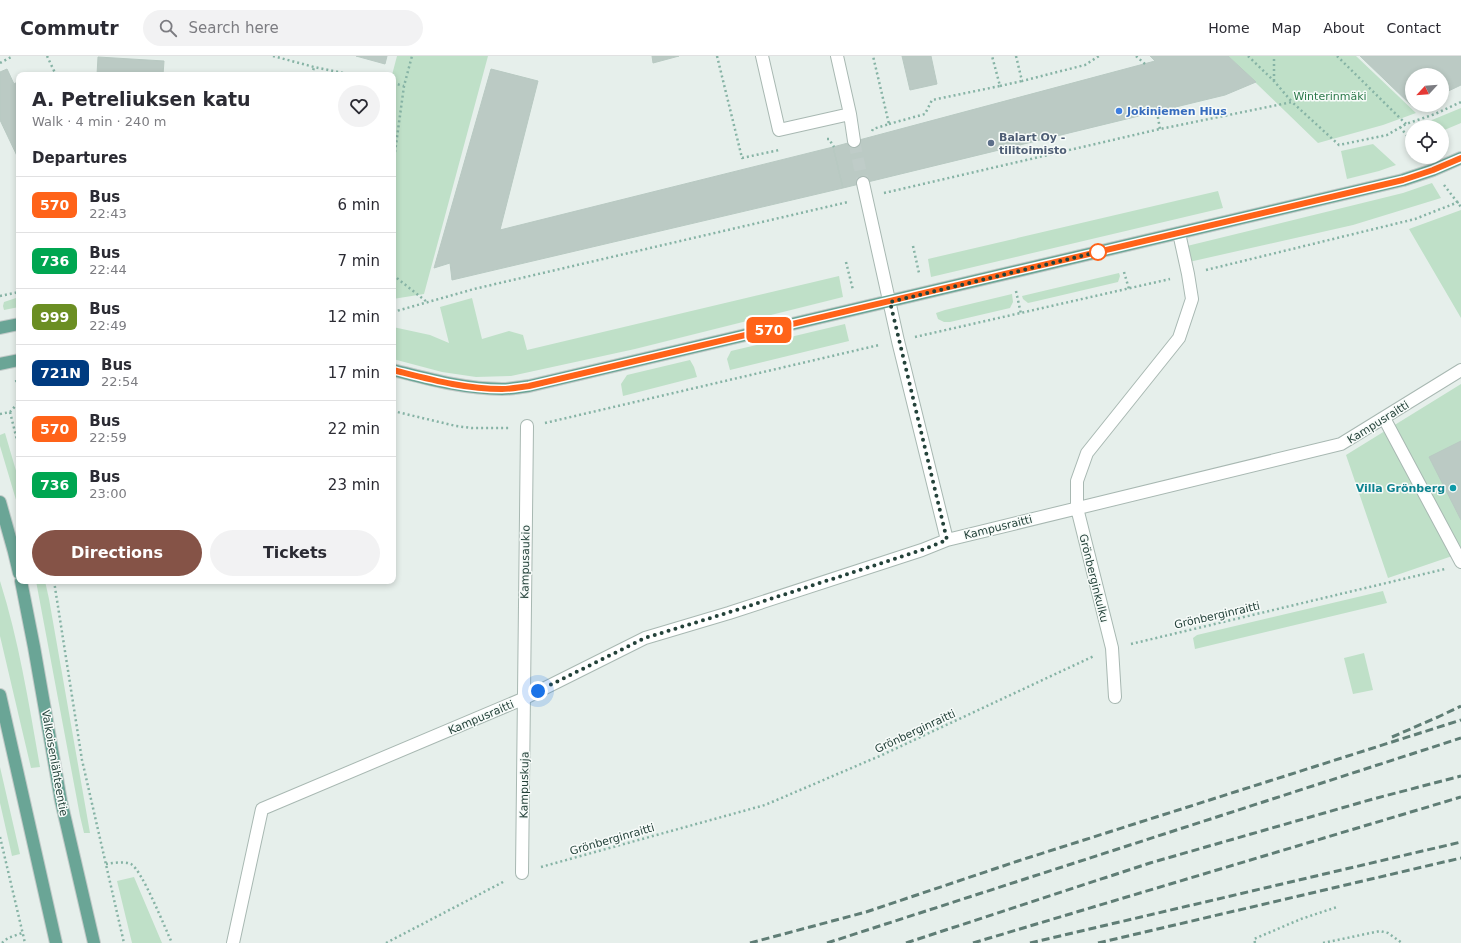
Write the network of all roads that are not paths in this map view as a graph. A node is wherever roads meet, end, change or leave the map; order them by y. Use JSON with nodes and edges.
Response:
{"nodes":[{"id":1,"x":762,"y":56,"type":"edge"},
{"id":2,"x":837,"y":56,"type":"edge"},
{"id":3,"x":850,"y":114,"type":"junction"},
{"id":4,"x":854,"y":141,"type":"tunnel mouth"},
{"id":5,"x":1461,"y":158,"type":"edge"},
{"id":6,"x":863,"y":183,"type":"tunnel mouth"},
{"id":7,"x":1179,"y":233,"type":"junction"},
{"id":8,"x":890,"y":302,"type":"junction"},
{"id":9,"x":16,"y":325,"type":"edge"},
{"id":10,"x":0,"y":328,"type":"edge"},
{"id":11,"x":16,"y":361,"type":"edge"},
{"id":12,"x":0,"y":364,"type":"edge"},
{"id":13,"x":1461,"y":370,"type":"edge"},
{"id":14,"x":396,"y":371,"type":"edge"},
{"id":15,"x":1384,"y":418,"type":"junction"},
{"id":16,"x":527,"y":426,"type":"road end"},
{"id":17,"x":0,"y":502,"type":"edge"},
{"id":18,"x":1077,"y":508,"type":"junction"},
{"id":19,"x":947,"y":540,"type":"junction"},
{"id":20,"x":16,"y":560,"type":"edge"},
{"id":21,"x":1461,"y":562,"type":"edge"},
{"id":22,"x":22,"y":584,"type":"edge"},
{"id":23,"x":0,"y":695,"type":"edge"},
{"id":24,"x":525,"y":698,"type":"junction"},
{"id":25,"x":1114,"y":698,"type":"dead end"},
{"id":26,"x":522,"y":873,"type":"road end"},
{"id":27,"x":56,"y":943,"type":"edge"},
{"id":28,"x":94,"y":943,"type":"edge"},
{"id":29,"x":233,"y":943,"type":"edge"}],
"edges":[{"from":1,"to":3,"type":"street"},
{"from":2,"to":3,"type":"street"},
{"from":3,"to":4,"type":"street"},
{"from":5,"to":7,"type":"main road"},
{"from":6,"to":8,"type":"street"},
{"from":7,"to":8,"type":"main road"},
{"from":7,"to":18,"type":"street","name":"Grönberginkulku"},
{"from":8,"to":14,"type":"main road"},
{"from":8,"to":19,"type":"street"},
{"from":9,"to":10,"type":"main road"},
{"from":11,"to":12,"type":"main road"},
{"from":13,"to":15,"type":"street","name":"Kampusraitti"},
{"from":15,"to":18,"type":"street","name":"Kampusraitti"},
{"from":15,"to":21,"type":"street"},
{"from":16,"to":24,"type":"street","name":"Kampusaukio"},
{"from":17,"to":20,"type":"main road"},
{"from":18,"to":19,"type":"street","name":"Kampusraitti"},
{"from":18,"to":25,"type":"street","name":"Grönberginkulku"},
{"from":19,"to":24,"type":"street","name":"Kampusraitti"},
{"from":22,"to":28,"type":"main road","name":"Valkoisenlähteentie"},
{"from":23,"to":27,"type":"main road"},
{"from":24,"to":26,"type":"street","name":"Kampuskuja"},
{"from":24,"to":29,"type":"street","name":"Kampusraitti"}]}
